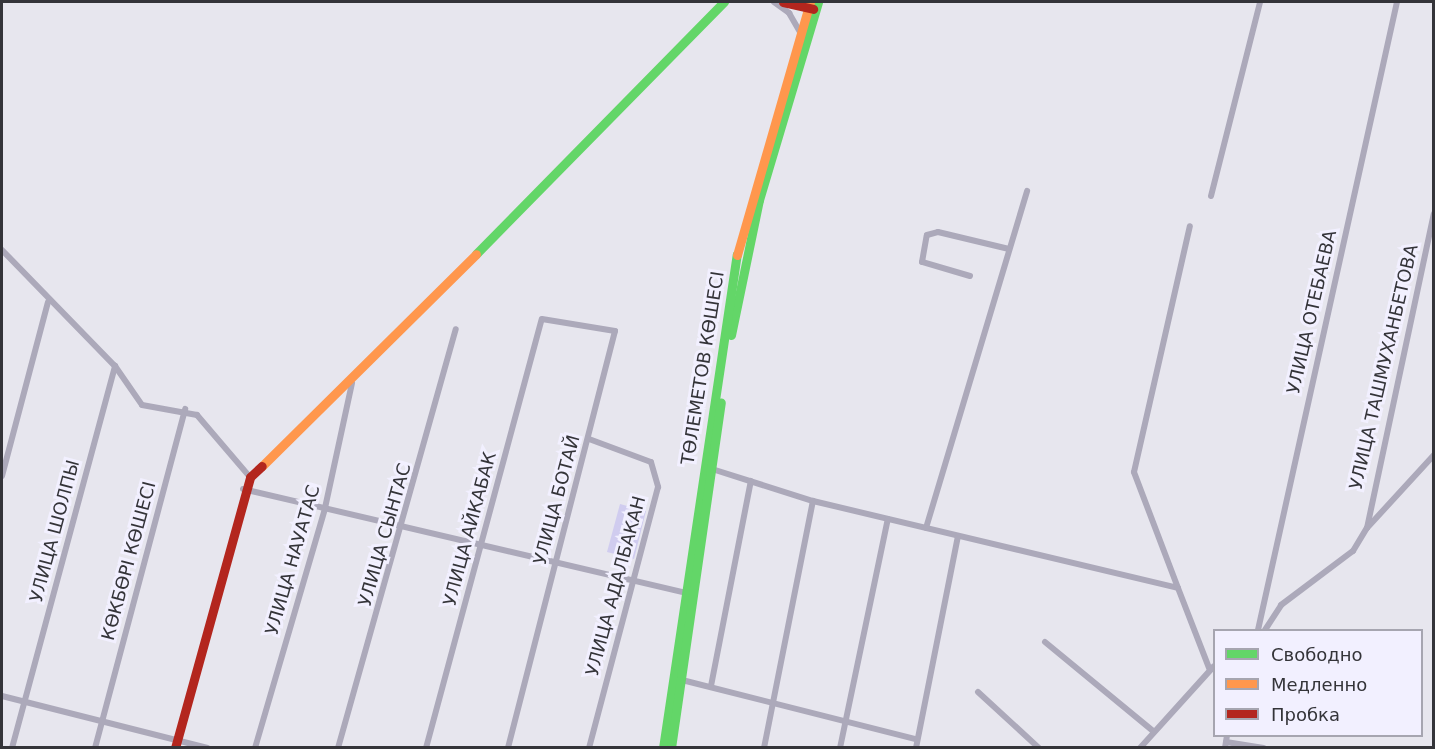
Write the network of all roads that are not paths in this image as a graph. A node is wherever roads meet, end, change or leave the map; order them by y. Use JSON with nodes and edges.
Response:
{"nodes":[{"id":1,"x":724,"y":2,"type":"edge"},
{"id":2,"x":774,"y":2,"type":"edge"},
{"id":3,"x":783,"y":2,"type":"edge"},
{"id":4,"x":1260,"y":2,"type":"edge"},
{"id":5,"x":1397,"y":2,"type":"edge"},
{"id":6,"x":813,"y":5,"type":"edge"},
{"id":7,"x":801,"y":33,"type":"junction"},
{"id":8,"x":1027,"y":191,"type":"dead end"},
{"id":9,"x":1211,"y":196,"type":"dead end"},
{"id":10,"x":1434,"y":214,"type":"edge"},
{"id":11,"x":1190,"y":226,"type":"dead end"},
{"id":12,"x":1009,"y":249,"type":"junction"},
{"id":13,"x":2,"y":250,"type":"edge"},
{"id":14,"x":970,"y":276,"type":"dead end"},
{"id":15,"x":48,"y":302,"type":"junction"},
{"id":16,"x":542,"y":319,"type":"joint"},
{"id":17,"x":456,"y":329,"type":"dead end"},
{"id":18,"x":115,"y":366,"type":"junction"},
{"id":19,"x":352,"y":380,"type":"junction"},
{"id":20,"x":185,"y":409,"type":"junction"},
{"id":21,"x":588,"y":439,"type":"junction"},
{"id":22,"x":1434,"y":455,"type":"edge"},
{"id":23,"x":712,"y":469,"type":"junction"},
{"id":24,"x":2,"y":476,"type":"edge"},
{"id":25,"x":250,"y":477,"type":"junction"},
{"id":26,"x":751,"y":481,"type":"junction"},
{"id":27,"x":243,"y":489,"type":"junction"},
{"id":28,"x":813,"y":501,"type":"junction"},
{"id":29,"x":325,"y":508,"type":"junction"},
{"id":30,"x":888,"y":519,"type":"junction"},
{"id":31,"x":926,"y":528,"type":"junction"},
{"id":32,"x":1367,"y":528,"type":"junction"},
{"id":33,"x":403,"y":529,"type":"junction"},
{"id":34,"x":958,"y":536,"type":"junction"},
{"id":35,"x":480,"y":547,"type":"junction"},
{"id":36,"x":556,"y":561,"type":"junction"},
{"id":37,"x":632,"y":581,"type":"junction"},
{"id":38,"x":1178,"y":588,"type":"junction"},
{"id":39,"x":686,"y":593,"type":"junction"},
{"id":40,"x":1258,"y":629,"type":"edge"},
{"id":41,"x":1266,"y":629,"type":"edge"},
{"id":42,"x":1045,"y":642,"type":"dead end"},
{"id":43,"x":683,"y":645,"type":"junction"},
{"id":44,"x":1212,"y":667,"type":"edge"},
{"id":45,"x":682,"y":680,"type":"junction"},
{"id":46,"x":711,"y":686,"type":"junction"},
{"id":47,"x":978,"y":692,"type":"dead end"},
{"id":48,"x":2,"y":696,"type":"edge"},
{"id":49,"x":773,"y":702,"type":"junction"},
{"id":50,"x":24,"y":704,"type":"junction"},
{"id":51,"x":102,"y":721,"type":"junction"},
{"id":52,"x":847,"y":721,"type":"junction"},
{"id":53,"x":1154,"y":732,"type":"junction"},
{"id":54,"x":916,"y":739,"type":"junction"},
{"id":55,"x":1226,"y":742,"type":"edge"},
{"id":56,"x":176,"y":744,"type":"edge"},
{"id":57,"x":12,"y":747,"type":"edge"},
{"id":58,"x":95,"y":747,"type":"edge"},
{"id":59,"x":208,"y":747,"type":"edge"},
{"id":60,"x":255,"y":747,"type":"edge"},
{"id":61,"x":338,"y":747,"type":"edge"},
{"id":62,"x":426,"y":747,"type":"edge"},
{"id":63,"x":508,"y":747,"type":"edge"},
{"id":64,"x":589,"y":747,"type":"edge"},
{"id":65,"x":663,"y":747,"type":"edge"},
{"id":66,"x":671,"y":747,"type":"edge"},
{"id":67,"x":764,"y":747,"type":"edge"},
{"id":68,"x":840,"y":747,"type":"edge"},
{"id":69,"x":916,"y":747,"type":"edge"},
{"id":70,"x":1039,"y":747,"type":"edge"},
{"id":71,"x":1140,"y":747,"type":"edge"},
{"id":72,"x":1264,"y":747,"type":"edge"}],
"edges":[{"from":1,"to":19,"type":"main road"},
{"from":2,"to":7,"type":"street"},
{"from":3,"to":6,"type":"main road"},
{"from":4,"to":9,"type":"street"},
{"from":5,"to":40,"type":"street","name":"УЛИЦА ОТЕБАЕВА"},
{"from":6,"to":7,"type":"main road","name":"ТӨЛЕМЕТОВ КӨШЕСІ"},
{"from":6,"to":23,"type":"main road","name":"ТӨЛЕМЕТОВ КӨШЕСІ"},
{"from":7,"to":39,"type":"main road","name":"ТӨЛЕМЕТОВ КӨШЕСІ"},
{"from":8,"to":12,"type":"street"},
{"from":10,"to":32,"type":"street","name":"УЛИЦА ТАШМУХАНБЕТОВА"},
{"from":11,"to":38,"type":"street"},
{"from":12,"to":14,"type":"street"},
{"from":12,"to":31,"type":"street"},
{"from":13,"to":15,"type":"street"},
{"from":15,"to":18,"type":"street"},
{"from":15,"to":24,"type":"street"},
{"from":16,"to":21,"type":"street","name":"УЛИЦА БОТАЙ"},
{"from":16,"to":35,"type":"street","name":"УЛИЦА АЙКАБАК"},
{"from":17,"to":33,"type":"street","name":"УЛИЦА СЫНТАС"},
{"from":18,"to":20,"type":"street"},
{"from":18,"to":50,"type":"street","name":"УЛИЦА ШОЛПЫ"},
{"from":19,"to":25,"type":"main road"},
{"from":19,"to":29,"type":"street","name":"УЛИЦА НАУАТАС"},
{"from":20,"to":25,"type":"street"},
{"from":20,"to":51,"type":"street","name":"КӨКБӨРІ КӨШЕСІ"},
{"from":21,"to":36,"type":"street","name":"УЛИЦА БОТАЙ"},
{"from":21,"to":37,"type":"street","name":"УЛИЦА АДАЛБАКАН"},
{"from":22,"to":32,"type":"street"},
{"from":23,"to":26,"type":"street"},
{"from":23,"to":43,"type":"main road","name":"ТӨЛЕМЕТОВ КӨШЕСІ"},
{"from":25,"to":27,"type":"main road"},
{"from":26,"to":28,"type":"street"},
{"from":26,"to":46,"type":"street"},
{"from":27,"to":29,"type":"street"},
{"from":27,"to":56,"type":"main road"},
{"from":28,"to":30,"type":"street"},
{"from":28,"to":49,"type":"street"},
{"from":29,"to":33,"type":"street"},
{"from":29,"to":60,"type":"street","name":"УЛИЦА НАУАТАС"},
{"from":30,"to":31,"type":"street"},
{"from":30,"to":52,"type":"street"},
{"from":31,"to":34,"type":"street"},
{"from":32,"to":41,"type":"street"},
{"from":33,"to":35,"type":"street"},
{"from":33,"to":61,"type":"street","name":"УЛИЦА СЫНТАС"},
{"from":34,"to":38,"type":"street"},
{"from":34,"to":54,"type":"street"},
{"from":35,"to":36,"type":"street"},
{"from":35,"to":62,"type":"street","name":"УЛИЦА АЙКАБАК"},
{"from":36,"to":37,"type":"street"},
{"from":36,"to":63,"type":"street","name":"УЛИЦА БОТАЙ"},
{"from":37,"to":39,"type":"street"},
{"from":37,"to":64,"type":"street","name":"УЛИЦА АДАЛБАКАН"},
{"from":38,"to":44,"type":"street"},
{"from":39,"to":43,"type":"main road","name":"ТӨЛЕМЕТОВ КӨШЕСІ"},
{"from":42,"to":53,"type":"street"},
{"from":43,"to":45,"type":"main road","name":"ТӨЛЕМЕТОВ КӨШЕСІ"},
{"from":43,"to":65,"type":"main road","name":"ТӨЛЕМЕТОВ КӨШЕСІ"},
{"from":44,"to":53,"type":"street"},
{"from":45,"to":46,"type":"street"},
{"from":45,"to":66,"type":"main road","name":"ТӨЛЕМЕТОВ КӨШЕСІ"},
{"from":46,"to":49,"type":"street"},
{"from":47,"to":70,"type":"street"},
{"from":48,"to":50,"type":"street"},
{"from":49,"to":52,"type":"street"},
{"from":49,"to":67,"type":"street"},
{"from":50,"to":51,"type":"street"},
{"from":50,"to":57,"type":"street","name":"УЛИЦА ШОЛПЫ"},
{"from":51,"to":56,"type":"street"},
{"from":51,"to":58,"type":"street","name":"КӨКБӨРІ КӨШЕСІ"},
{"from":52,"to":54,"type":"street"},
{"from":52,"to":68,"type":"street"},
{"from":53,"to":71,"type":"street"},
{"from":54,"to":69,"type":"street"},
{"from":55,"to":72,"type":"street"},
{"from":56,"to":59,"type":"street"}]}
